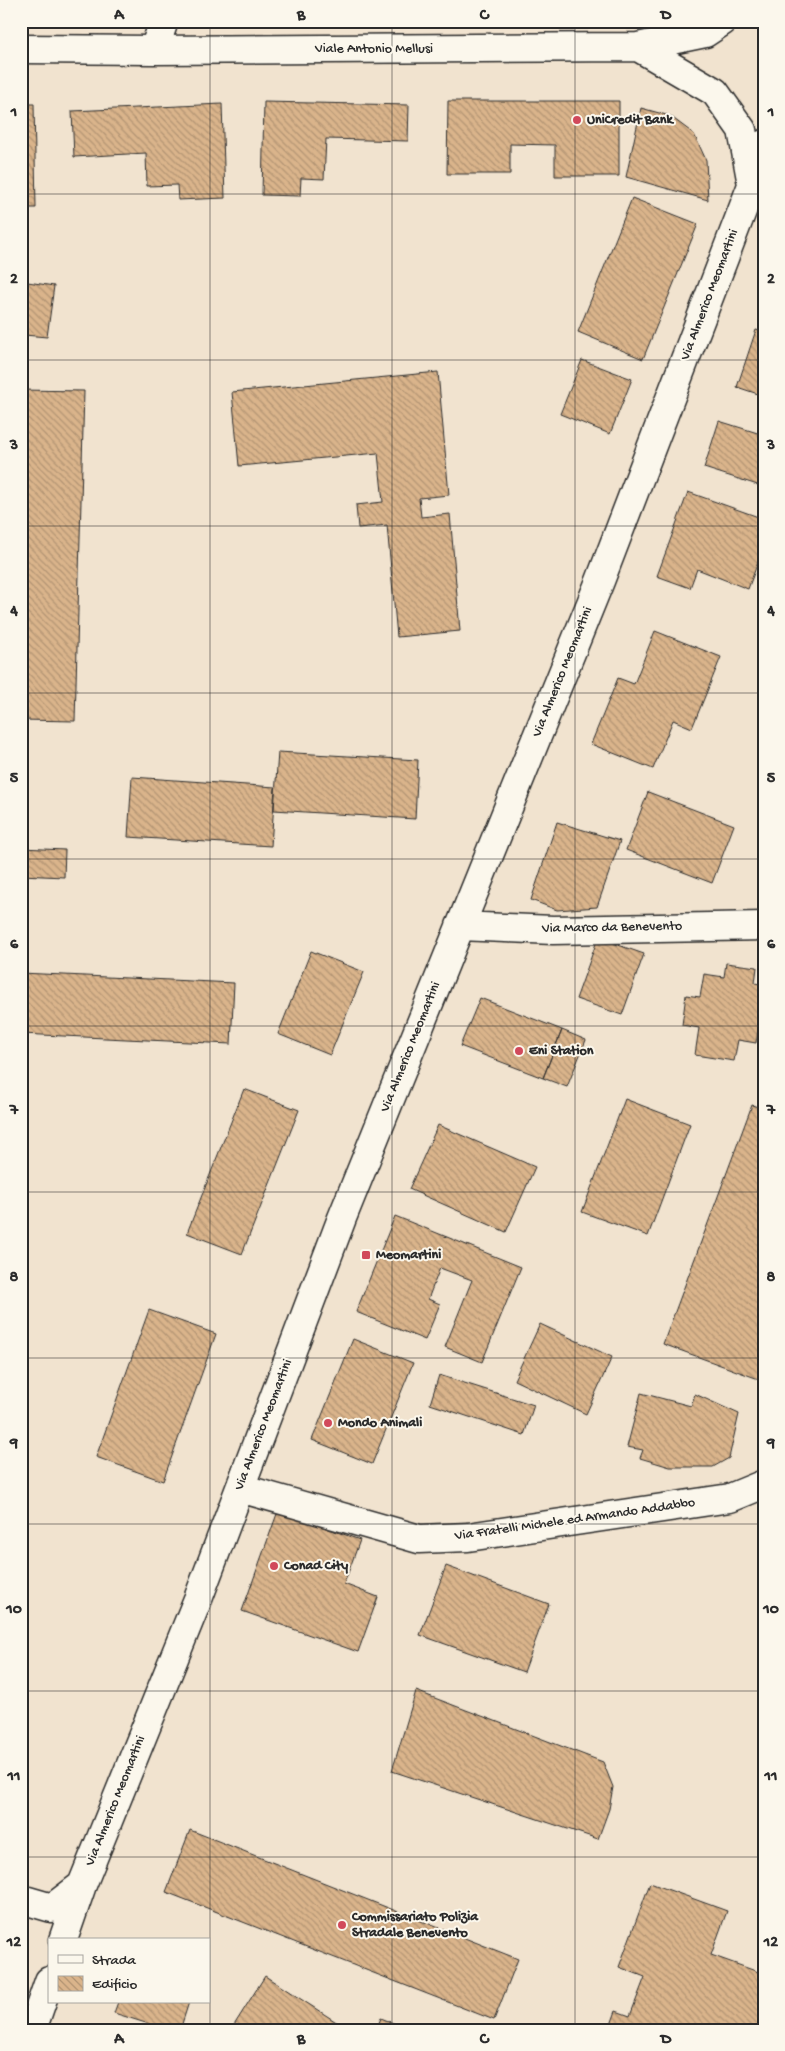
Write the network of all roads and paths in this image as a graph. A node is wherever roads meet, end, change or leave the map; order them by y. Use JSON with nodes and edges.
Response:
{"nodes":[{"id":1,"x":164,"y":21,"type":"edge"},
{"id":2,"x":723,"y":21,"type":"edge"},
{"id":3,"x":638,"y":47,"type":"junction"},
{"id":4,"x":21,"y":49,"type":"edge"},
{"id":5,"x":154,"y":50,"type":"junction"},
{"id":6,"x":764,"y":144,"type":"edge"},
{"id":7,"x":752,"y":185,"type":"junction"},
{"id":8,"x":460,"y":926,"type":"junction"},
{"id":9,"x":764,"y":926,"type":"edge"},
{"id":10,"x":764,"y":1484,"type":"edge"},
{"id":11,"x":240,"y":1488,"type":"junction"},
{"id":12,"x":82,"y":1885,"type":"junction"},
{"id":13,"x":21,"y":1899,"type":"edge"},
{"id":14,"x":64,"y":1938,"type":"edge"},
{"id":15,"x":48,"y":1984,"type":"edge"},
{"id":16,"x":32,"y":2030,"type":"edge"}],
"edges":[{"from":1,"to":5,"type":"street"},
{"from":2,"to":3,"type":"street","name":"Viale Antonio Mellusi"},
{"from":3,"to":5,"type":"street","name":"Viale Antonio Mellusi"},
{"from":3,"to":7,"type":"street"},
{"from":4,"to":5,"type":"street","name":"Viale Antonio Mellusi"},
{"from":6,"to":7,"type":"street","name":"Via Almerico Meomartini"},
{"from":7,"to":8,"type":"street","name":"Via Almerico Meomartini"},
{"from":8,"to":9,"type":"street","name":"Via Marco da Benevento"},
{"from":8,"to":11,"type":"street","name":"Via Almerico Meomartini"},
{"from":10,"to":11,"type":"street","name":"Via Fratelli Michele ed Armando Addabbo"},
{"from":11,"to":12,"type":"street","name":"Via Almerico Meomartini"},
{"from":12,"to":13,"type":"street"},
{"from":12,"to":14,"type":"street","name":"Via Almerico Meomartini"},
{"from":15,"to":16,"type":"street"}]}
